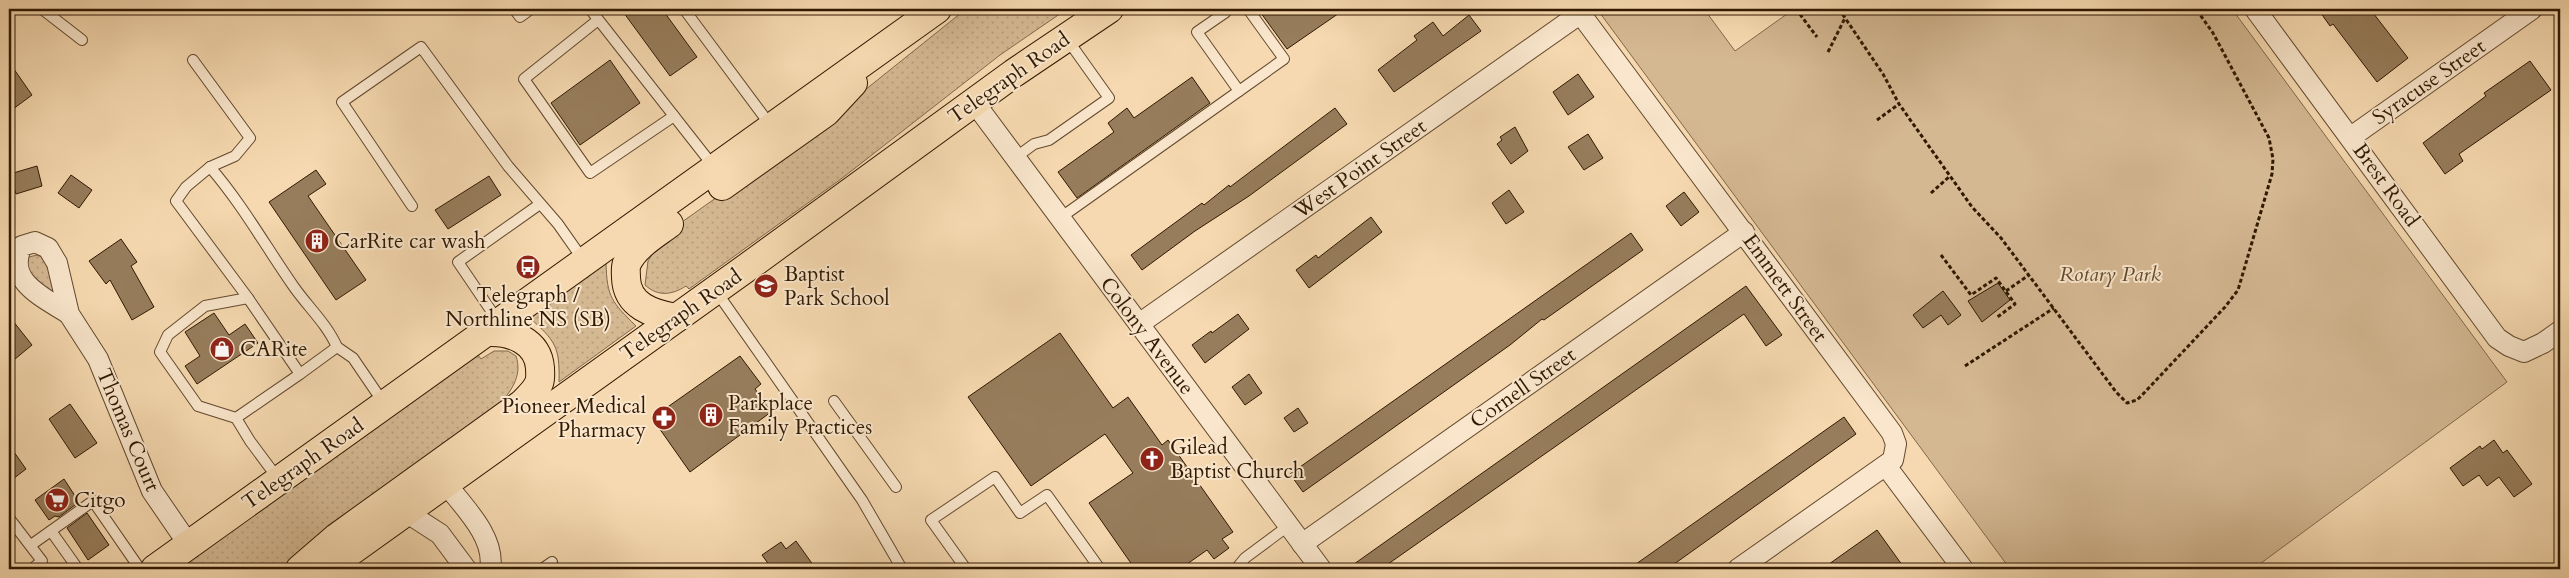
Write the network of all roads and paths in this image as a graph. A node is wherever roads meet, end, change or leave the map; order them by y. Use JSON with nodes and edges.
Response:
{"nodes":[{"id":1,"x":42,"y":9,"type":"edge"},
{"id":2,"x":514,"y":9,"type":"edge"},
{"id":3,"x":531,"y":9,"type":"edge"},
{"id":4,"x":590,"y":9,"type":"edge"},
{"id":5,"x":684,"y":9,"type":"edge"},
{"id":6,"x":937,"y":9,"type":"edge"},
{"id":7,"x":1079,"y":9,"type":"edge"},
{"id":8,"x":1109,"y":9,"type":"edge"},
{"id":9,"x":1248,"y":9,"type":"edge"},
{"id":10,"x":1796,"y":9,"type":"edge"},
{"id":11,"x":1839,"y":9,"type":"edge"},
{"id":12,"x":2196,"y":9,"type":"edge"},
{"id":13,"x":2255,"y":9,"type":"edge"},
{"id":14,"x":2532,"y":9,"type":"edge"},
{"id":15,"x":1227,"y":10,"type":"edge"},
{"id":16,"x":1579,"y":11,"type":"edge"},
{"id":17,"x":1845,"y":18,"type":"junction"},
{"id":18,"x":598,"y":20,"type":"junction"},
{"id":19,"x":1817,"y":37,"type":"dead end"},
{"id":20,"x":1066,"y":38,"type":"junction"},
{"id":21,"x":82,"y":40,"type":"dead end"},
{"id":22,"x":894,"y":40,"type":"junction"},
{"id":23,"x":1828,"y":52,"type":"dead end"},
{"id":24,"x":193,"y":60,"type":"dead end"},
{"id":25,"x":1238,"y":91,"type":"junction"},
{"id":26,"x":974,"y":102,"type":"junction"},
{"id":27,"x":1899,"y":104,"type":"junction"},
{"id":28,"x":674,"y":116,"type":"junction"},
{"id":29,"x":950,"y":119,"type":"junction"},
{"id":30,"x":1877,"y":120,"type":"dead end"},
{"id":31,"x":772,"y":127,"type":"junction"},
{"id":32,"x":2351,"y":137,"type":"junction"},
{"id":33,"x":1015,"y":158,"type":"junction"},
{"id":34,"x":210,"y":167,"type":"junction"},
{"id":35,"x":715,"y":168,"type":"junction"},
{"id":36,"x":1950,"y":176,"type":"junction"},
{"id":37,"x":1931,"y":194,"type":"dead end"},
{"id":38,"x":540,"y":204,"type":"junction"},
{"id":39,"x":412,"y":206,"type":"dead end"},
{"id":40,"x":1060,"y":218,"type":"junction"},
{"id":41,"x":1744,"y":232,"type":"junction"},
{"id":42,"x":1941,"y":255,"type":"dead end"},
{"id":43,"x":585,"y":262,"type":"junction"},
{"id":44,"x":2029,"y":275,"type":"junction"},
{"id":45,"x":715,"y":290,"type":"junction"},
{"id":46,"x":2006,"y":291,"type":"junction"},
{"id":47,"x":248,"y":298,"type":"junction"},
{"id":48,"x":2054,"y":308,"type":"junction"},
{"id":49,"x":69,"y":314,"type":"dead end"},
{"id":50,"x":676,"y":318,"type":"junction"},
{"id":51,"x":1996,"y":318,"type":"dead end"},
{"id":52,"x":1139,"y":324,"type":"junction"},
{"id":53,"x":494,"y":327,"type":"junction"},
{"id":54,"x":2560,"y":331,"type":"edge"},
{"id":55,"x":336,"y":347,"type":"junction"},
{"id":56,"x":1965,"y":366,"type":"dead end"},
{"id":57,"x":300,"y":374,"type":"junction"},
{"id":58,"x":834,"y":400,"type":"dead end"},
{"id":59,"x":385,"y":406,"type":"junction"},
{"id":60,"x":236,"y":418,"type":"junction"},
{"id":61,"x":1886,"y":466,"type":"junction"},
{"id":62,"x":280,"y":481,"type":"junction"},
{"id":63,"x":446,"y":484,"type":"junction"},
{"id":64,"x":896,"y":487,"type":"dead end"},
{"id":65,"x":406,"y":512,"type":"junction"},
{"id":66,"x":9,"y":518,"type":"edge"},
{"id":67,"x":1288,"y":526,"type":"junction"},
{"id":68,"x":50,"y":531,"type":"junction"},
{"id":69,"x":1302,"y":544,"type":"junction"},
{"id":70,"x":31,"y":545,"type":"junction"},
{"id":71,"x":189,"y":545,"type":"junction"},
{"id":72,"x":552,"y":562,"type":"dead end"},
{"id":73,"x":340,"y":565,"type":"edge"},
{"id":74,"x":32,"y":569,"type":"edge"},
{"id":75,"x":78,"y":569,"type":"edge"},
{"id":76,"x":140,"y":569,"type":"edge"},
{"id":77,"x":155,"y":569,"type":"edge"},
{"id":78,"x":300,"y":569,"type":"edge"},
{"id":79,"x":466,"y":569,"type":"edge"},
{"id":80,"x":490,"y":569,"type":"edge"},
{"id":81,"x":542,"y":569,"type":"edge"},
{"id":82,"x":902,"y":569,"type":"edge"},
{"id":83,"x":966,"y":569,"type":"edge"},
{"id":84,"x":1100,"y":569,"type":"edge"},
{"id":85,"x":1237,"y":569,"type":"edge"},
{"id":86,"x":1321,"y":569,"type":"edge"},
{"id":87,"x":1738,"y":569,"type":"edge"},
{"id":88,"x":1963,"y":569,"type":"edge"}],
"edges":[{"from":1,"to":21,"type":"lane"},
{"from":2,"to":3,"type":"lane"},
{"from":4,"to":18,"type":"lane"},
{"from":5,"to":31,"type":"lane"},
{"from":6,"to":22,"type":"main road","name":"Telegraph Road"},
{"from":7,"to":29,"type":"main road"},
{"from":8,"to":20,"type":"main road","name":"Telegraph Road"},
{"from":9,"to":25,"type":"lane"},
{"from":10,"to":19,"type":"path"},
{"from":11,"to":17,"type":"path"},
{"from":12,"to":48,"type":"path"},
{"from":13,"to":32,"type":"street","name":"Brest Road"},
{"from":14,"to":32,"type":"street","name":"Syracuse Street"},
{"from":15,"to":25,"type":"lane"},
{"from":16,"to":41,"type":"street","name":"Emmett Street"},
{"from":16,"to":52,"type":"street","name":"West Point Street"},
{"from":17,"to":23,"type":"path"},
{"from":17,"to":27,"type":"path"},
{"from":18,"to":28,"type":"lane"},
{"from":18,"to":28,"type":"lane"},
{"from":20,"to":26,"type":"main road","name":"Telegraph Road"},
{"from":20,"to":33,"type":"lane"},
{"from":22,"to":31,"type":"main road","name":"Telegraph Road"},
{"from":22,"to":50,"type":"main road"},
{"from":24,"to":34,"type":"lane"},
{"from":25,"to":40,"type":"lane"},
{"from":26,"to":29,"type":"main road","name":"Telegraph Road"},
{"from":26,"to":33,"type":"street","name":"Colony Avenue"},
{"from":27,"to":30,"type":"path"},
{"from":27,"to":36,"type":"path"},
{"from":28,"to":35,"type":"lane"},
{"from":29,"to":45,"type":"main road","name":"Telegraph Road"},
{"from":31,"to":35,"type":"main road","name":"Telegraph Road"},
{"from":32,"to":54,"type":"street","name":"Brest Road"},
{"from":33,"to":40,"type":"street","name":"Colony Avenue"},
{"from":34,"to":47,"type":"lane"},
{"from":34,"to":55,"type":"lane"},
{"from":35,"to":43,"type":"main road","name":"Telegraph Road"},
{"from":36,"to":37,"type":"path"},
{"from":36,"to":44,"type":"path"},
{"from":38,"to":39,"type":"lane"},
{"from":38,"to":43,"type":"lane"},
{"from":38,"to":53,"type":"lane"},
{"from":40,"to":52,"type":"street","name":"Colony Avenue"},
{"from":41,"to":61,"type":"street","name":"Emmett Street"},
{"from":41,"to":69,"type":"street","name":"Cornell Street"},
{"from":42,"to":46,"type":"path"},
{"from":43,"to":53,"type":"main road","name":"Telegraph Road"},
{"from":44,"to":46,"type":"path"},
{"from":44,"to":48,"type":"path"},
{"from":45,"to":50,"type":"main road","name":"Telegraph Road"},
{"from":45,"to":82,"type":"lane"},
{"from":46,"to":51,"type":"path"},
{"from":47,"to":57,"type":"lane"},
{"from":47,"to":60,"type":"lane"},
{"from":48,"to":56,"type":"path"},
{"from":49,"to":71,"type":"street","name":"Thomas Court"},
{"from":50,"to":63,"type":"main road","name":"Telegraph Road"},
{"from":52,"to":67,"type":"street","name":"Colony Avenue"},
{"from":53,"to":59,"type":"main road","name":"Telegraph Road"},
{"from":53,"to":78,"type":"main road"},
{"from":55,"to":57,"type":"lane"},
{"from":55,"to":59,"type":"lane"},
{"from":57,"to":60,"type":"lane"},
{"from":58,"to":64,"type":"lane"},
{"from":59,"to":62,"type":"main road","name":"Telegraph Road"},
{"from":60,"to":62,"type":"lane"},
{"from":61,"to":87,"type":"street"},
{"from":61,"to":88,"type":"street"},
{"from":62,"to":71,"type":"main road","name":"Telegraph Road"},
{"from":63,"to":65,"type":"main road","name":"Telegraph Road"},
{"from":63,"to":80,"type":"street"},
{"from":65,"to":73,"type":"main road","name":"Telegraph Road"},
{"from":65,"to":79,"type":"street"},
{"from":66,"to":70,"type":"lane"},
{"from":67,"to":69,"type":"street","name":"Colony Avenue"},
{"from":67,"to":85,"type":"lane"},
{"from":68,"to":70,"type":"lane"},
{"from":68,"to":75,"type":"lane"},
{"from":68,"to":76,"type":"lane"},
{"from":69,"to":86,"type":"street","name":"Colony Avenue"},
{"from":70,"to":74,"type":"lane"},
{"from":71,"to":77,"type":"main road","name":"Telegraph Road"},
{"from":72,"to":81,"type":"lane"},
{"from":83,"to":84,"type":"lane"}]}
